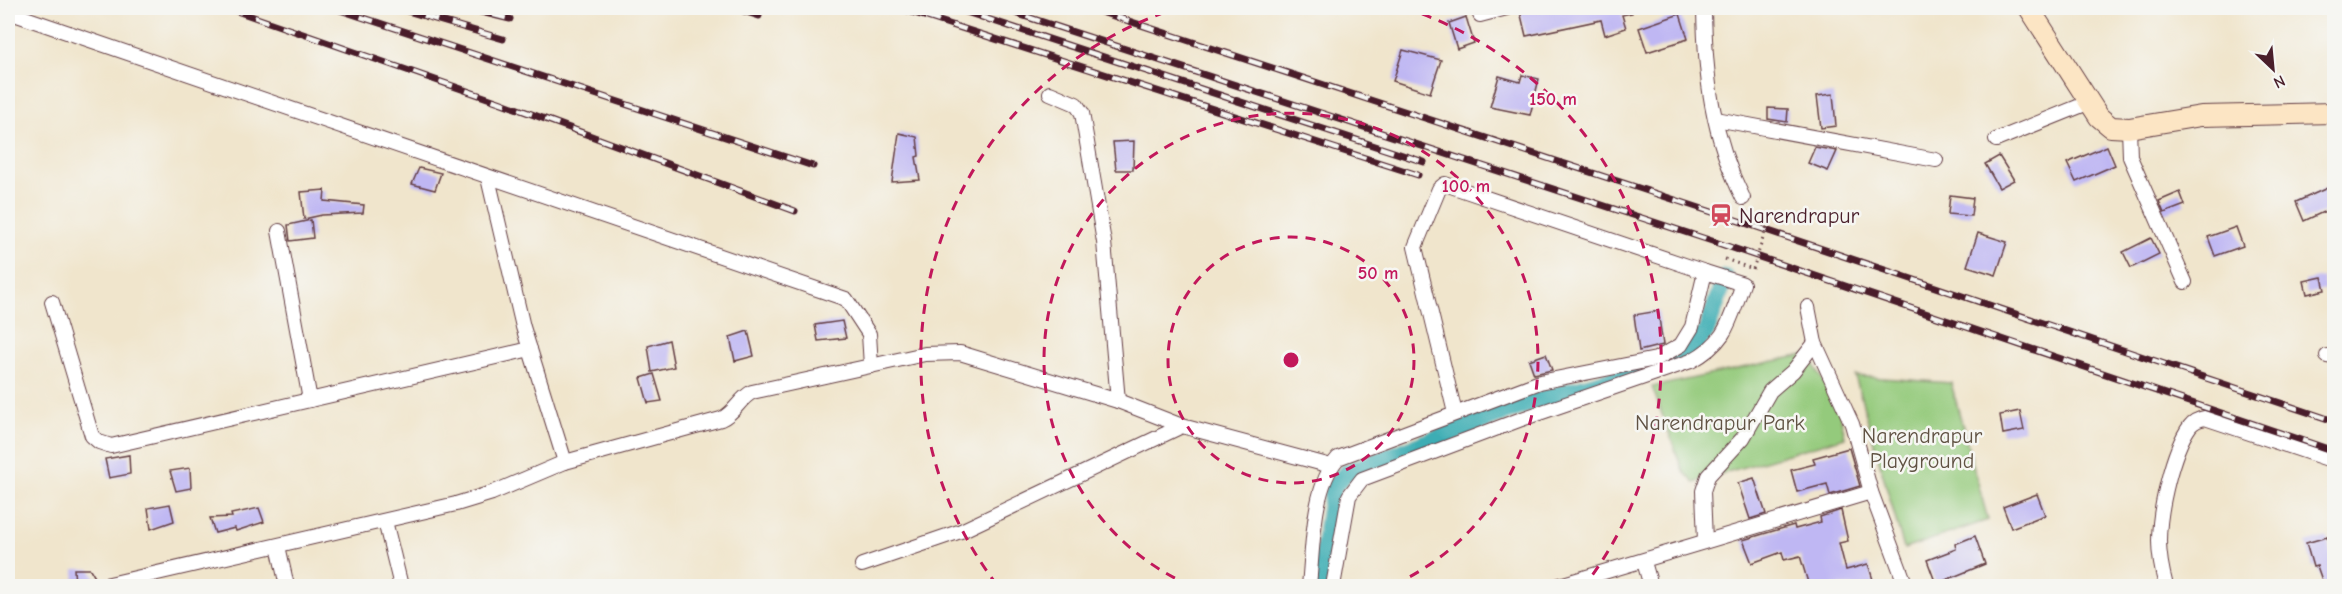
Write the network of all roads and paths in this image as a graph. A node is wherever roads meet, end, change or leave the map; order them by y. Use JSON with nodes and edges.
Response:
{"nodes":[{"id":1,"x":1508,"y":8,"type":"edge"},
{"id":2,"x":1704,"y":8,"type":"edge"},
{"id":3,"x":2029,"y":8,"type":"edge"},
{"id":4,"x":8,"y":12,"type":"edge"},
{"id":5,"x":1480,"y":15,"type":"dead end"},
{"id":6,"x":1050,"y":93,"type":"dead end"},
{"id":7,"x":2090,"y":102,"type":"junction"},
{"id":8,"x":2334,"y":113,"type":"edge"},
{"id":9,"x":1716,"y":119,"type":"junction"},
{"id":10,"x":2128,"y":128,"type":"junction"},
{"id":11,"x":1996,"y":140,"type":"dead end"},
{"id":12,"x":1936,"y":160,"type":"dead end"},
{"id":13,"x":488,"y":178,"type":"junction"},
{"id":14,"x":1743,"y":204,"type":"joint"},
{"id":15,"x":279,"y":231,"type":"dead end"},
{"id":16,"x":1725,"y":259,"type":"dead end"},
{"id":17,"x":1705,"y":272,"type":"junction"},
{"id":18,"x":2185,"y":282,"type":"dead end"},
{"id":19,"x":52,"y":302,"type":"dead end"},
{"id":20,"x":1808,"y":308,"type":"dead end"},
{"id":21,"x":1815,"y":343,"type":"junction"},
{"id":22,"x":530,"y":349,"type":"junction"},
{"id":23,"x":871,"y":366,"type":"junction"},
{"id":24,"x":310,"y":400,"type":"junction"},
{"id":25,"x":1118,"y":401,"type":"junction"},
{"id":26,"x":1455,"y":413,"type":"junction"},
{"id":27,"x":1182,"y":426,"type":"junction"},
{"id":28,"x":2334,"y":461,"type":"edge"},
{"id":29,"x":565,"y":462,"type":"junction"},
{"id":30,"x":1330,"y":466,"type":"junction"},
{"id":31,"x":1871,"y":492,"type":"junction"},
{"id":32,"x":385,"y":521,"type":"junction"},
{"id":33,"x":1705,"y":541,"type":"junction"},
{"id":34,"x":278,"y":546,"type":"junction"},
{"id":35,"x":1644,"y":562,"type":"junction"},
{"id":36,"x":862,"y":565,"type":"dead end"},
{"id":37,"x":103,"y":586,"type":"edge"},
{"id":38,"x":287,"y":586,"type":"edge"},
{"id":39,"x":401,"y":586,"type":"edge"},
{"id":40,"x":1309,"y":586,"type":"edge"},
{"id":41,"x":1333,"y":586,"type":"edge"},
{"id":42,"x":1557,"y":586,"type":"edge"},
{"id":43,"x":1651,"y":586,"type":"edge"},
{"id":44,"x":1906,"y":586,"type":"edge"},
{"id":45,"x":2166,"y":586,"type":"edge"}],
"edges":[{"from":1,"to":5,"type":"street"},
{"from":2,"to":9,"type":"street"},
{"from":3,"to":7,"type":"street"},
{"from":4,"to":13,"type":"street"},
{"from":6,"to":25,"type":"street"},
{"from":7,"to":10,"type":"street"},
{"from":7,"to":11,"type":"street"},
{"from":8,"to":10,"type":"street"},
{"from":9,"to":12,"type":"street"},
{"from":9,"to":14,"type":"street"},
{"from":10,"to":18,"type":"street"},
{"from":13,"to":22,"type":"street"},
{"from":13,"to":23,"type":"street"},
{"from":14,"to":16,"type":"path","bridge":true},
{"from":15,"to":24,"type":"street"},
{"from":17,"to":26,"type":"street"},
{"from":17,"to":26,"type":"street"},
{"from":17,"to":41,"type":"street"},
{"from":19,"to":24,"type":"street"},
{"from":20,"to":21,"type":"street"},
{"from":21,"to":31,"type":"street"},
{"from":21,"to":33,"type":"street"},
{"from":22,"to":24,"type":"street"},
{"from":22,"to":29,"type":"street"},
{"from":23,"to":25,"type":"street"},
{"from":23,"to":29,"type":"street"},
{"from":25,"to":27,"type":"street"},
{"from":26,"to":30,"type":"street"},
{"from":27,"to":30,"type":"street"},
{"from":27,"to":36,"type":"street"},
{"from":28,"to":45,"type":"street"},
{"from":29,"to":32,"type":"street"},
{"from":30,"to":40,"type":"street"},
{"from":31,"to":33,"type":"street"},
{"from":31,"to":44,"type":"street"},
{"from":32,"to":34,"type":"street"},
{"from":32,"to":39,"type":"street"},
{"from":33,"to":35,"type":"street"},
{"from":34,"to":37,"type":"street"},
{"from":34,"to":38,"type":"street"},
{"from":35,"to":42,"type":"street"},
{"from":35,"to":43,"type":"street"}]}
